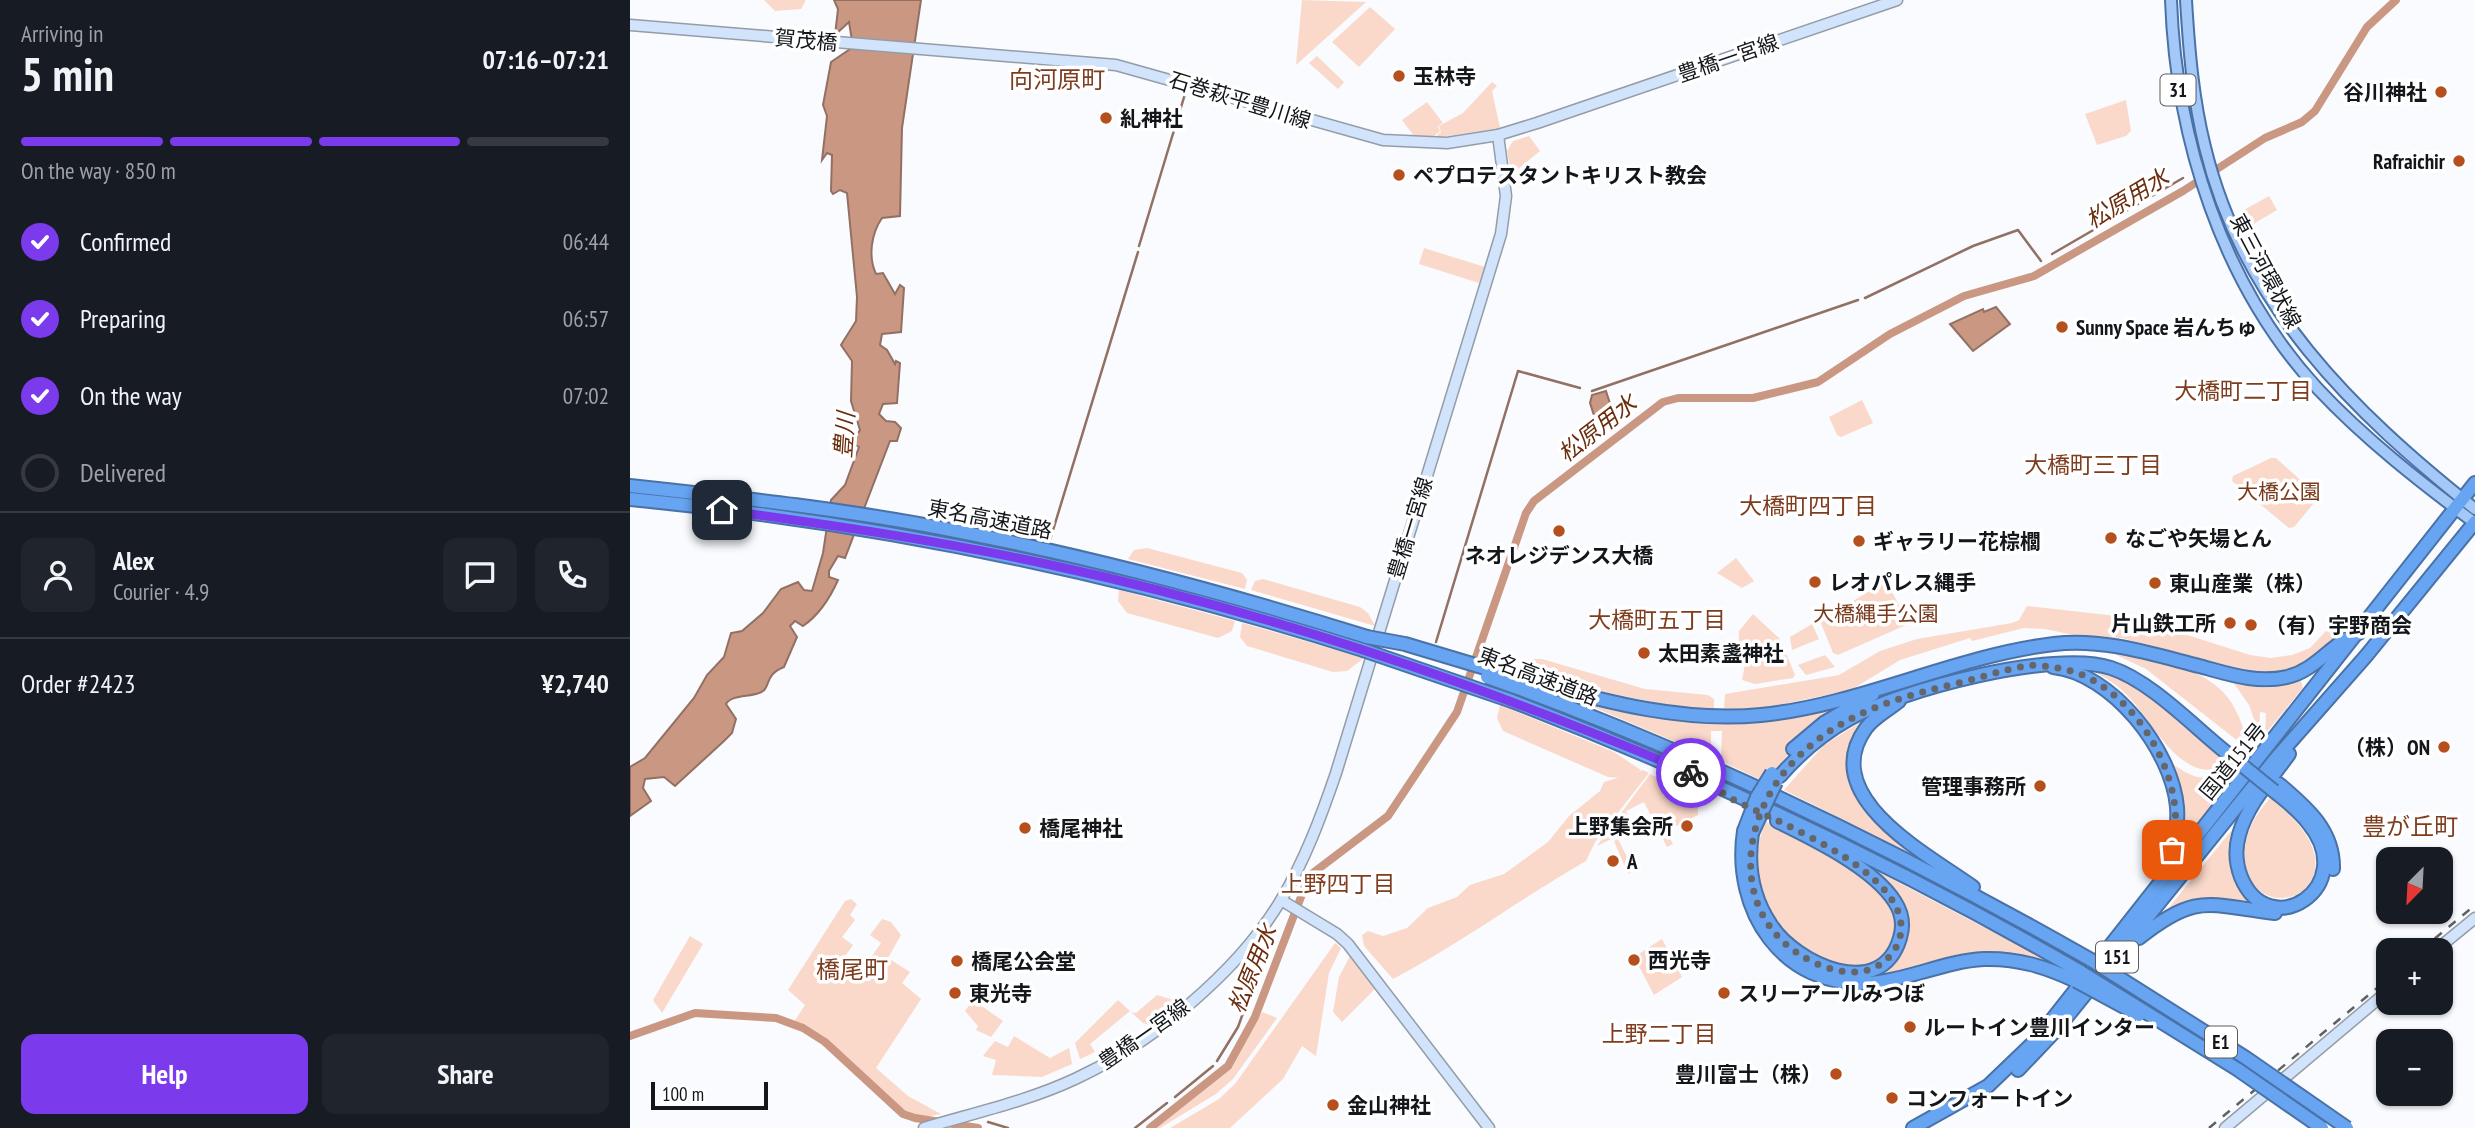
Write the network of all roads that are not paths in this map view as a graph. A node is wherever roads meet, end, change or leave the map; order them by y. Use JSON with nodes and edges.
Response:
{"nodes":[{"id":1,"x":1898,"y":0,"type":"edge"},
{"id":2,"x":2171,"y":0,"type":"edge"},
{"id":3,"x":2186,"y":0,"type":"edge"},
{"id":4,"x":630,"y":25,"type":"edge"},
{"id":5,"x":981,"y":54,"type":"joint"},
{"id":6,"x":1497,"y":135,"type":"junction"},
{"id":7,"x":2475,"y":483,"type":"edge"},
{"id":8,"x":630,"y":486,"type":"edge"},
{"id":9,"x":630,"y":499,"type":"edge"},
{"id":10,"x":2459,"y":504,"type":"junction"},
{"id":11,"x":2475,"y":509,"type":"edge"},
{"id":12,"x":2475,"y":523,"type":"edge"},
{"id":13,"x":2359,"y":634,"type":"junction"},
{"id":14,"x":2023,"y":650,"type":"junction"},
{"id":15,"x":2034,"y":665,"type":"junction"},
{"id":16,"x":2351,"y":671,"type":"junction"},
{"id":17,"x":1892,"y":682,"type":"junction"},
{"id":18,"x":1520,"y":684,"type":"junction"},
{"id":19,"x":1905,"y":697,"type":"junction"},
{"id":20,"x":2229,"y":750,"type":"junction"},
{"id":21,"x":1776,"y":775,"type":"junction"},
{"id":22,"x":1706,"y":779,"type":"junction"},
{"id":23,"x":2277,"y":788,"type":"junction"},
{"id":24,"x":1748,"y":832,"type":"junction"},
{"id":25,"x":1281,"y":900,"type":"junction"},
{"id":26,"x":2146,"y":902,"type":"junction"},
{"id":27,"x":2475,"y":918,"type":"edge"},
{"id":28,"x":2034,"y":928,"type":"junction"},
{"id":29,"x":2451,"y":938,"type":"edge"},
{"id":30,"x":2120,"y":953,"type":"junction"},
{"id":31,"x":2078,"y":977,"type":"junction"},
{"id":32,"x":2376,"y":1001,"type":"edge"},
{"id":33,"x":1934,"y":1125,"type":"edge"},
{"id":34,"x":924,"y":1128,"type":"edge"},
{"id":35,"x":1489,"y":1128,"type":"edge"},
{"id":36,"x":1913,"y":1128,"type":"edge"},
{"id":37,"x":2224,"y":1128,"type":"edge"},
{"id":38,"x":2322,"y":1128,"type":"edge"},
{"id":39,"x":2347,"y":1128,"type":"edge"}],
"edges":[{"from":1,"to":6,"type":"main road","name":"豊橋一宮線"},
{"from":2,"to":10,"type":"main road","name":"東三河環状線","number":"31"},
{"from":3,"to":10,"type":"main road","name":"東三河環状線","number":"31"},
{"from":4,"to":5,"type":"main road","name":"賀茂橋"},
{"from":5,"to":6,"type":"main road","name":"石巻萩平豊川線"},
{"from":6,"to":25,"type":"main road","name":"豊橋一宮線"},
{"from":7,"to":10,"type":"highway","name":"国道151号","number":"151"},
{"from":8,"to":18,"type":"highway","name":"東名高速道路","bridge":true},
{"from":9,"to":22,"type":"highway","name":"東名高速道路","bridge":true},
{"from":10,"to":11,"type":"main road","name":"東三河環状線","number":"31"},
{"from":10,"to":12,"type":"main road","name":"東三河環状線","number":"31"},
{"from":10,"to":13,"type":"highway","name":"国道151号","number":"151"},
{"from":12,"to":16,"type":"highway","name":"国道151号","number":"151"},
{"from":13,"to":14,"type":"highway"},
{"from":13,"to":26,"type":"highway","name":"国道151号","number":"151"},
{"from":14,"to":17,"type":"highway"},
{"from":14,"to":20,"type":"highway"},
{"from":15,"to":19,"type":"highway"},
{"from":15,"to":20,"type":"highway"},
{"from":15,"to":26,"type":"highway"},
{"from":16,"to":23,"type":"highway"},
{"from":16,"to":30,"type":"highway","name":"国道151号","number":"151"},
{"from":17,"to":18,"type":"highway"},
{"from":17,"to":21,"type":"highway"},
{"from":18,"to":28,"type":"highway","name":"東名高速道路","number":"E1"},
{"from":19,"to":21,"type":"highway"},
{"from":19,"to":28,"type":"highway"},
{"from":20,"to":23,"type":"highway","bridge":true},
{"from":21,"to":24,"type":"highway","bridge":true},
{"from":22,"to":24,"type":"highway"},
{"from":22,"to":31,"type":"highway","name":"東名高速道路"},
{"from":23,"to":30,"type":"highway"},
{"from":24,"to":31,"type":"highway"},
{"from":25,"to":34,"type":"main road","name":"豊橋一宮線"},
{"from":25,"to":35,"type":"main road"},
{"from":26,"to":33,"type":"highway","name":"国道151号","number":"151"},
{"from":27,"to":29,"type":"main road"},
{"from":28,"to":39,"type":"highway","name":"東名高速道路","number":"E1","bridge":true},
{"from":30,"to":33,"type":"highway","name":"国道151号","number":"151"},
{"from":31,"to":38,"type":"highway","number":"E1","bridge":true},
{"from":32,"to":37,"type":"main road"},
{"from":33,"to":36,"type":"highway","name":"国道151号","number":"151"}]}
